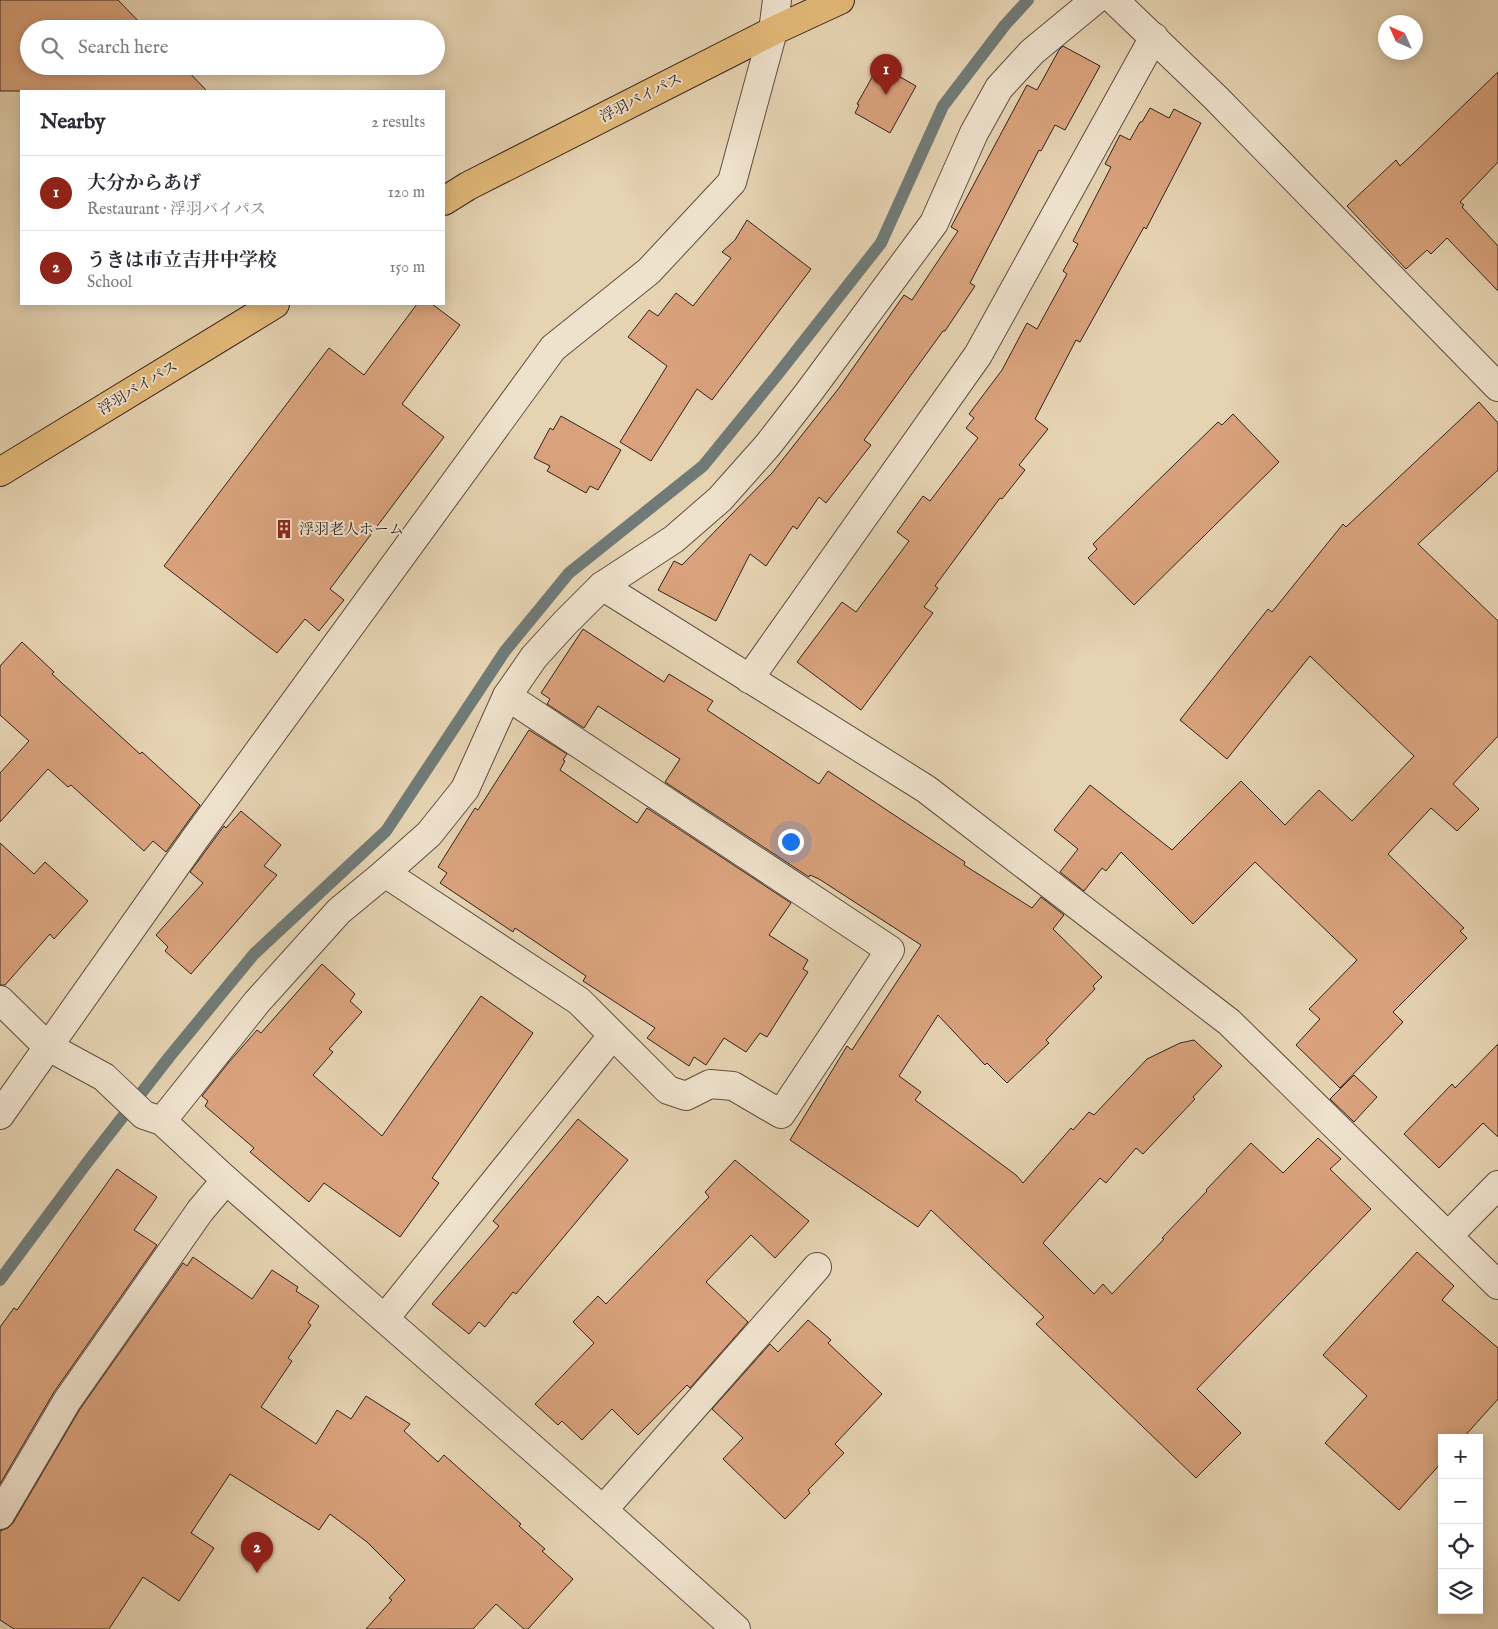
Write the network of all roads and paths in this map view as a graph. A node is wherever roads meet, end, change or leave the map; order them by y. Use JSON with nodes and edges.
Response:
{"nodes":[{"id":1,"x":777,"y":0,"type":"edge"},
{"id":2,"x":840,"y":0,"type":"edge"},
{"id":3,"x":1095,"y":0,"type":"edge"},
{"id":4,"x":1114,"y":0,"type":"edge"},
{"id":5,"x":772,"y":31,"type":"junction"},
{"id":6,"x":1154,"y":37,"type":"junction"},
{"id":7,"x":445,"y":200,"type":"edge"},
{"id":8,"x":273,"y":305,"type":"edge"},
{"id":9,"x":1498,"y":387,"type":"edge"},
{"id":10,"x":0,"y":472,"type":"edge"},
{"id":11,"x":602,"y":586,"type":"junction"},
{"id":12,"x":748,"y":679,"type":"junction"},
{"id":13,"x":507,"y":696,"type":"junction"},
{"id":14,"x":385,"y":873,"type":"junction"},
{"id":15,"x":0,"y":1000,"type":"edge"},
{"id":16,"x":612,"y":1036,"type":"junction"},
{"id":17,"x":47,"y":1046,"type":"junction"},
{"id":18,"x":0,"y":1114,"type":"edge"},
{"id":19,"x":153,"y":1118,"type":"junction"},
{"id":20,"x":226,"y":1180,"type":"junction"},
{"id":21,"x":1498,"y":1185,"type":"edge"},
{"id":22,"x":1448,"y":1236,"type":"junction"},
{"id":23,"x":817,"y":1267,"type":"dead end"},
{"id":24,"x":1498,"y":1285,"type":"edge"},
{"id":25,"x":385,"y":1318,"type":"junction"},
{"id":26,"x":604,"y":1510,"type":"junction"},
{"id":27,"x":0,"y":1515,"type":"edge"},
{"id":28,"x":736,"y":1629,"type":"edge"}],
"edges":[{"from":1,"to":5,"type":"street"},
{"from":2,"to":5,"type":"highway","name":"浮羽バイパス"},
{"from":3,"to":11,"type":"street"},
{"from":4,"to":6,"type":"street"},
{"from":5,"to":7,"type":"highway","name":"浮羽バイパス"},
{"from":5,"to":17,"type":"street"},
{"from":6,"to":9,"type":"street"},
{"from":6,"to":12,"type":"street"},
{"from":8,"to":10,"type":"highway","name":"浮羽バイパス"},
{"from":11,"to":12,"type":"street"},
{"from":11,"to":13,"type":"street"},
{"from":12,"to":22,"type":"street"},
{"from":13,"to":14,"type":"street"},
{"from":13,"to":16,"type":"street"},
{"from":14,"to":16,"type":"street"},
{"from":14,"to":19,"type":"street"},
{"from":15,"to":17,"type":"street"},
{"from":16,"to":25,"type":"street"},
{"from":17,"to":18,"type":"street"},
{"from":17,"to":19,"type":"street"},
{"from":19,"to":20,"type":"street"},
{"from":20,"to":25,"type":"street"},
{"from":20,"to":27,"type":"street"},
{"from":21,"to":22,"type":"street"},
{"from":22,"to":24,"type":"street"},
{"from":23,"to":26,"type":"street"},
{"from":25,"to":26,"type":"street"},
{"from":26,"to":28,"type":"street"}]}
